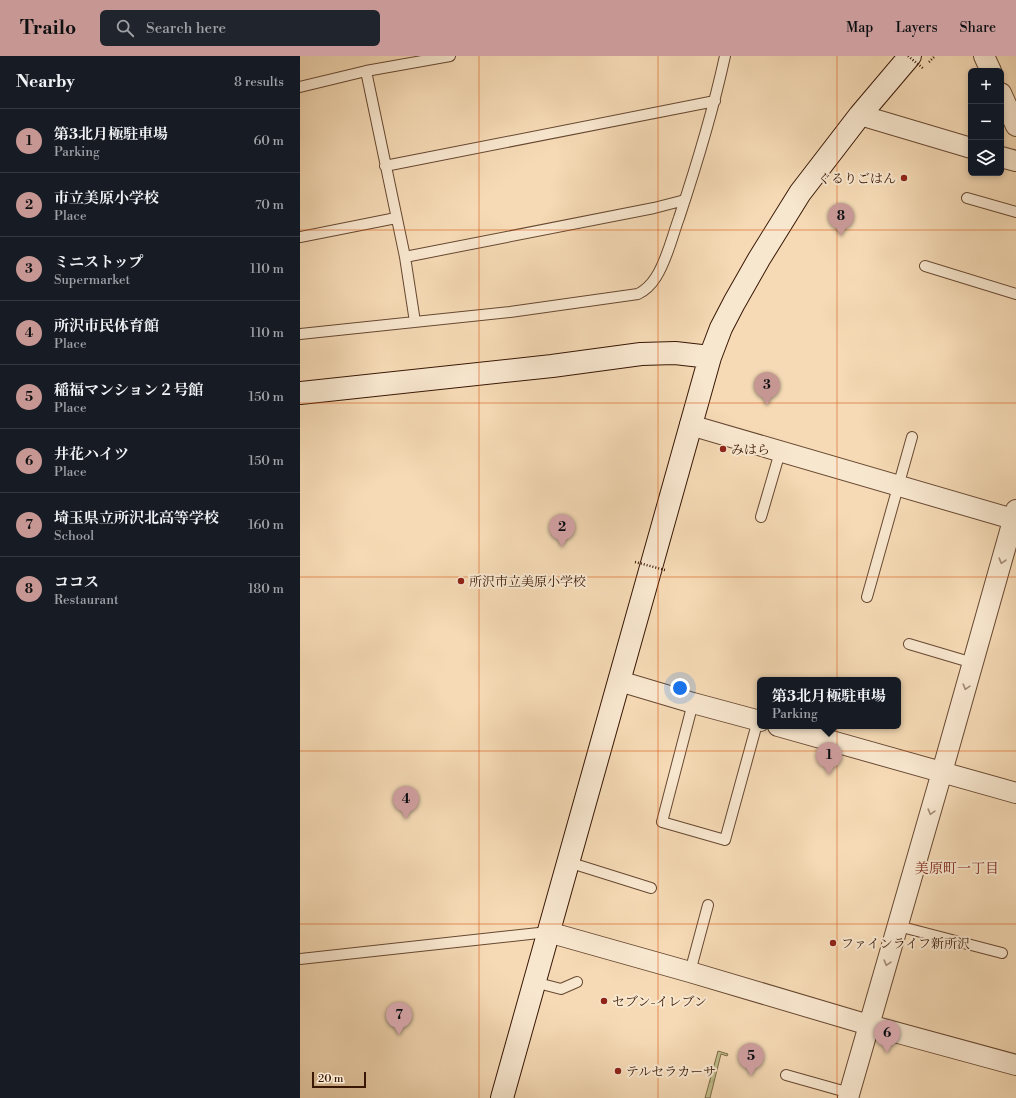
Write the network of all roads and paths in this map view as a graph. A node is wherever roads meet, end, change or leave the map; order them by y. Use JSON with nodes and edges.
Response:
{"nodes":[{"id":1,"x":450,"y":56,"type":"edge"},
{"id":2,"x":725,"y":56,"type":"edge"},
{"id":3,"x":984,"y":56,"type":"edge"},
{"id":4,"x":914,"y":60,"type":"edge"},
{"id":5,"x":990,"y":68,"type":"edge"},
{"id":6,"x":366,"y":72,"type":"junction"},
{"id":7,"x":300,"y":87,"type":"edge"},
{"id":8,"x":1004,"y":100,"type":"edge"},
{"id":9,"x":715,"y":101,"type":"junction"},
{"id":10,"x":860,"y":115,"type":"junction"},
{"id":11,"x":1016,"y":126,"type":"edge"},
{"id":12,"x":968,"y":147,"type":"edge"},
{"id":13,"x":1004,"y":158,"type":"edge"},
{"id":14,"x":1016,"y":161,"type":"edge"},
{"id":15,"x":386,"y":166,"type":"junction"},
{"id":16,"x":967,"y":198,"type":"dead end"},
{"id":17,"x":685,"y":200,"type":"junction"},
{"id":18,"x":1016,"y":212,"type":"edge"},
{"id":19,"x":396,"y":218,"type":"junction"},
{"id":20,"x":300,"y":237,"type":"edge"},
{"id":21,"x":404,"y":257,"type":"junction"},
{"id":22,"x":925,"y":266,"type":"dead end"},
{"id":23,"x":1016,"y":294,"type":"edge"},
{"id":24,"x":415,"y":322,"type":"junction"},
{"id":25,"x":300,"y":334,"type":"edge"},
{"id":26,"x":710,"y":357,"type":"junction"},
{"id":27,"x":300,"y":392,"type":"edge"},
{"id":28,"x":690,"y":426,"type":"junction"},
{"id":29,"x":912,"y":437,"type":"dead end"},
{"id":30,"x":780,"y":452,"type":"junction"},
{"id":31,"x":897,"y":486,"type":"junction"},
{"id":32,"x":761,"y":517,"type":"dead end"},
{"id":33,"x":1015,"y":517,"type":"edge"},
{"id":34,"x":635,"y":562,"type":"dead end"},
{"id":35,"x":665,"y":570,"type":"dead end"},
{"id":36,"x":867,"y":597,"type":"dead end"},
{"id":37,"x":909,"y":644,"type":"dead end"},
{"id":38,"x":973,"y":663,"type":"junction"},
{"id":39,"x":619,"y":681,"type":"junction"},
{"id":40,"x":693,"y":703,"type":"junction"},
{"id":41,"x":757,"y":720,"type":"edge"},
{"id":42,"x":757,"y":728,"type":"edge"},
{"id":43,"x":789,"y":729,"type":"edge"},
{"id":44,"x":942,"y":772,"type":"junction"},
{"id":45,"x":1016,"y":793,"type":"edge"},
{"id":46,"x":568,"y":862,"type":"junction"},
{"id":47,"x":651,"y":888,"type":"dead end"},
{"id":48,"x":708,"y":905,"type":"dead end"},
{"id":49,"x":898,"y":926,"type":"junction"},
{"id":50,"x":548,"y":932,"type":"junction"},
{"id":51,"x":1002,"y":953,"type":"dead end"},
{"id":52,"x":300,"y":959,"type":"edge"},
{"id":53,"x":690,"y":972,"type":"junction"},
{"id":54,"x":534,"y":982,"type":"junction"},
{"id":55,"x":577,"y":982,"type":"dead end"},
{"id":56,"x":869,"y":1025,"type":"junction"},
{"id":57,"x":1016,"y":1065,"type":"edge"},
{"id":58,"x":786,"y":1075,"type":"dead end"},
{"id":59,"x":849,"y":1096,"type":"edge"},
{"id":60,"x":502,"y":1098,"type":"edge"}],
"edges":[{"from":1,"to":6,"type":"lane"},
{"from":2,"to":9,"type":"lane"},
{"from":3,"to":5,"type":"street"},
{"from":4,"to":10,"type":"street"},
{"from":6,"to":7,"type":"lane"},
{"from":6,"to":15,"type":"lane"},
{"from":8,"to":11,"type":"street"},
{"from":9,"to":15,"type":"lane"},
{"from":9,"to":17,"type":"lane"},
{"from":10,"to":12,"type":"street"},
{"from":10,"to":26,"type":"street"},
{"from":13,"to":14,"type":"street"},
{"from":15,"to":19,"type":"lane"},
{"from":16,"to":18,"type":"lane"},
{"from":17,"to":21,"type":"lane"},
{"from":17,"to":24,"type":"lane"},
{"from":19,"to":20,"type":"lane"},
{"from":19,"to":21,"type":"lane"},
{"from":21,"to":24,"type":"lane"},
{"from":22,"to":23,"type":"lane"},
{"from":24,"to":25,"type":"lane"},
{"from":26,"to":27,"type":"street"},
{"from":26,"to":28,"type":"street"},
{"from":28,"to":30,"type":"street"},
{"from":28,"to":39,"type":"street"},
{"from":29,"to":31,"type":"lane"},
{"from":30,"to":31,"type":"street"},
{"from":30,"to":32,"type":"lane"},
{"from":31,"to":33,"type":"street"},
{"from":31,"to":36,"type":"lane"},
{"from":33,"to":38,"type":"street","one_way":true},
{"from":34,"to":35,"type":"path","bridge":true},
{"from":37,"to":38,"type":"lane"},
{"from":38,"to":44,"type":"street","one_way":true},
{"from":39,"to":40,"type":"street"},
{"from":39,"to":46,"type":"street"},
{"from":40,"to":41,"type":"street"},
{"from":40,"to":42,"type":"lane"},
{"from":43,"to":44,"type":"street"},
{"from":44,"to":45,"type":"street"},
{"from":44,"to":49,"type":"street","one_way":true},
{"from":46,"to":47,"type":"lane"},
{"from":46,"to":50,"type":"street"},
{"from":48,"to":53,"type":"lane"},
{"from":49,"to":51,"type":"lane"},
{"from":49,"to":56,"type":"street","one_way":true},
{"from":50,"to":52,"type":"lane"},
{"from":50,"to":53,"type":"street"},
{"from":50,"to":54,"type":"street"},
{"from":53,"to":56,"type":"street"},
{"from":54,"to":55,"type":"lane"},
{"from":54,"to":60,"type":"street"},
{"from":56,"to":57,"type":"street"},
{"from":56,"to":59,"type":"street"},
{"from":58,"to":59,"type":"lane"}]}
